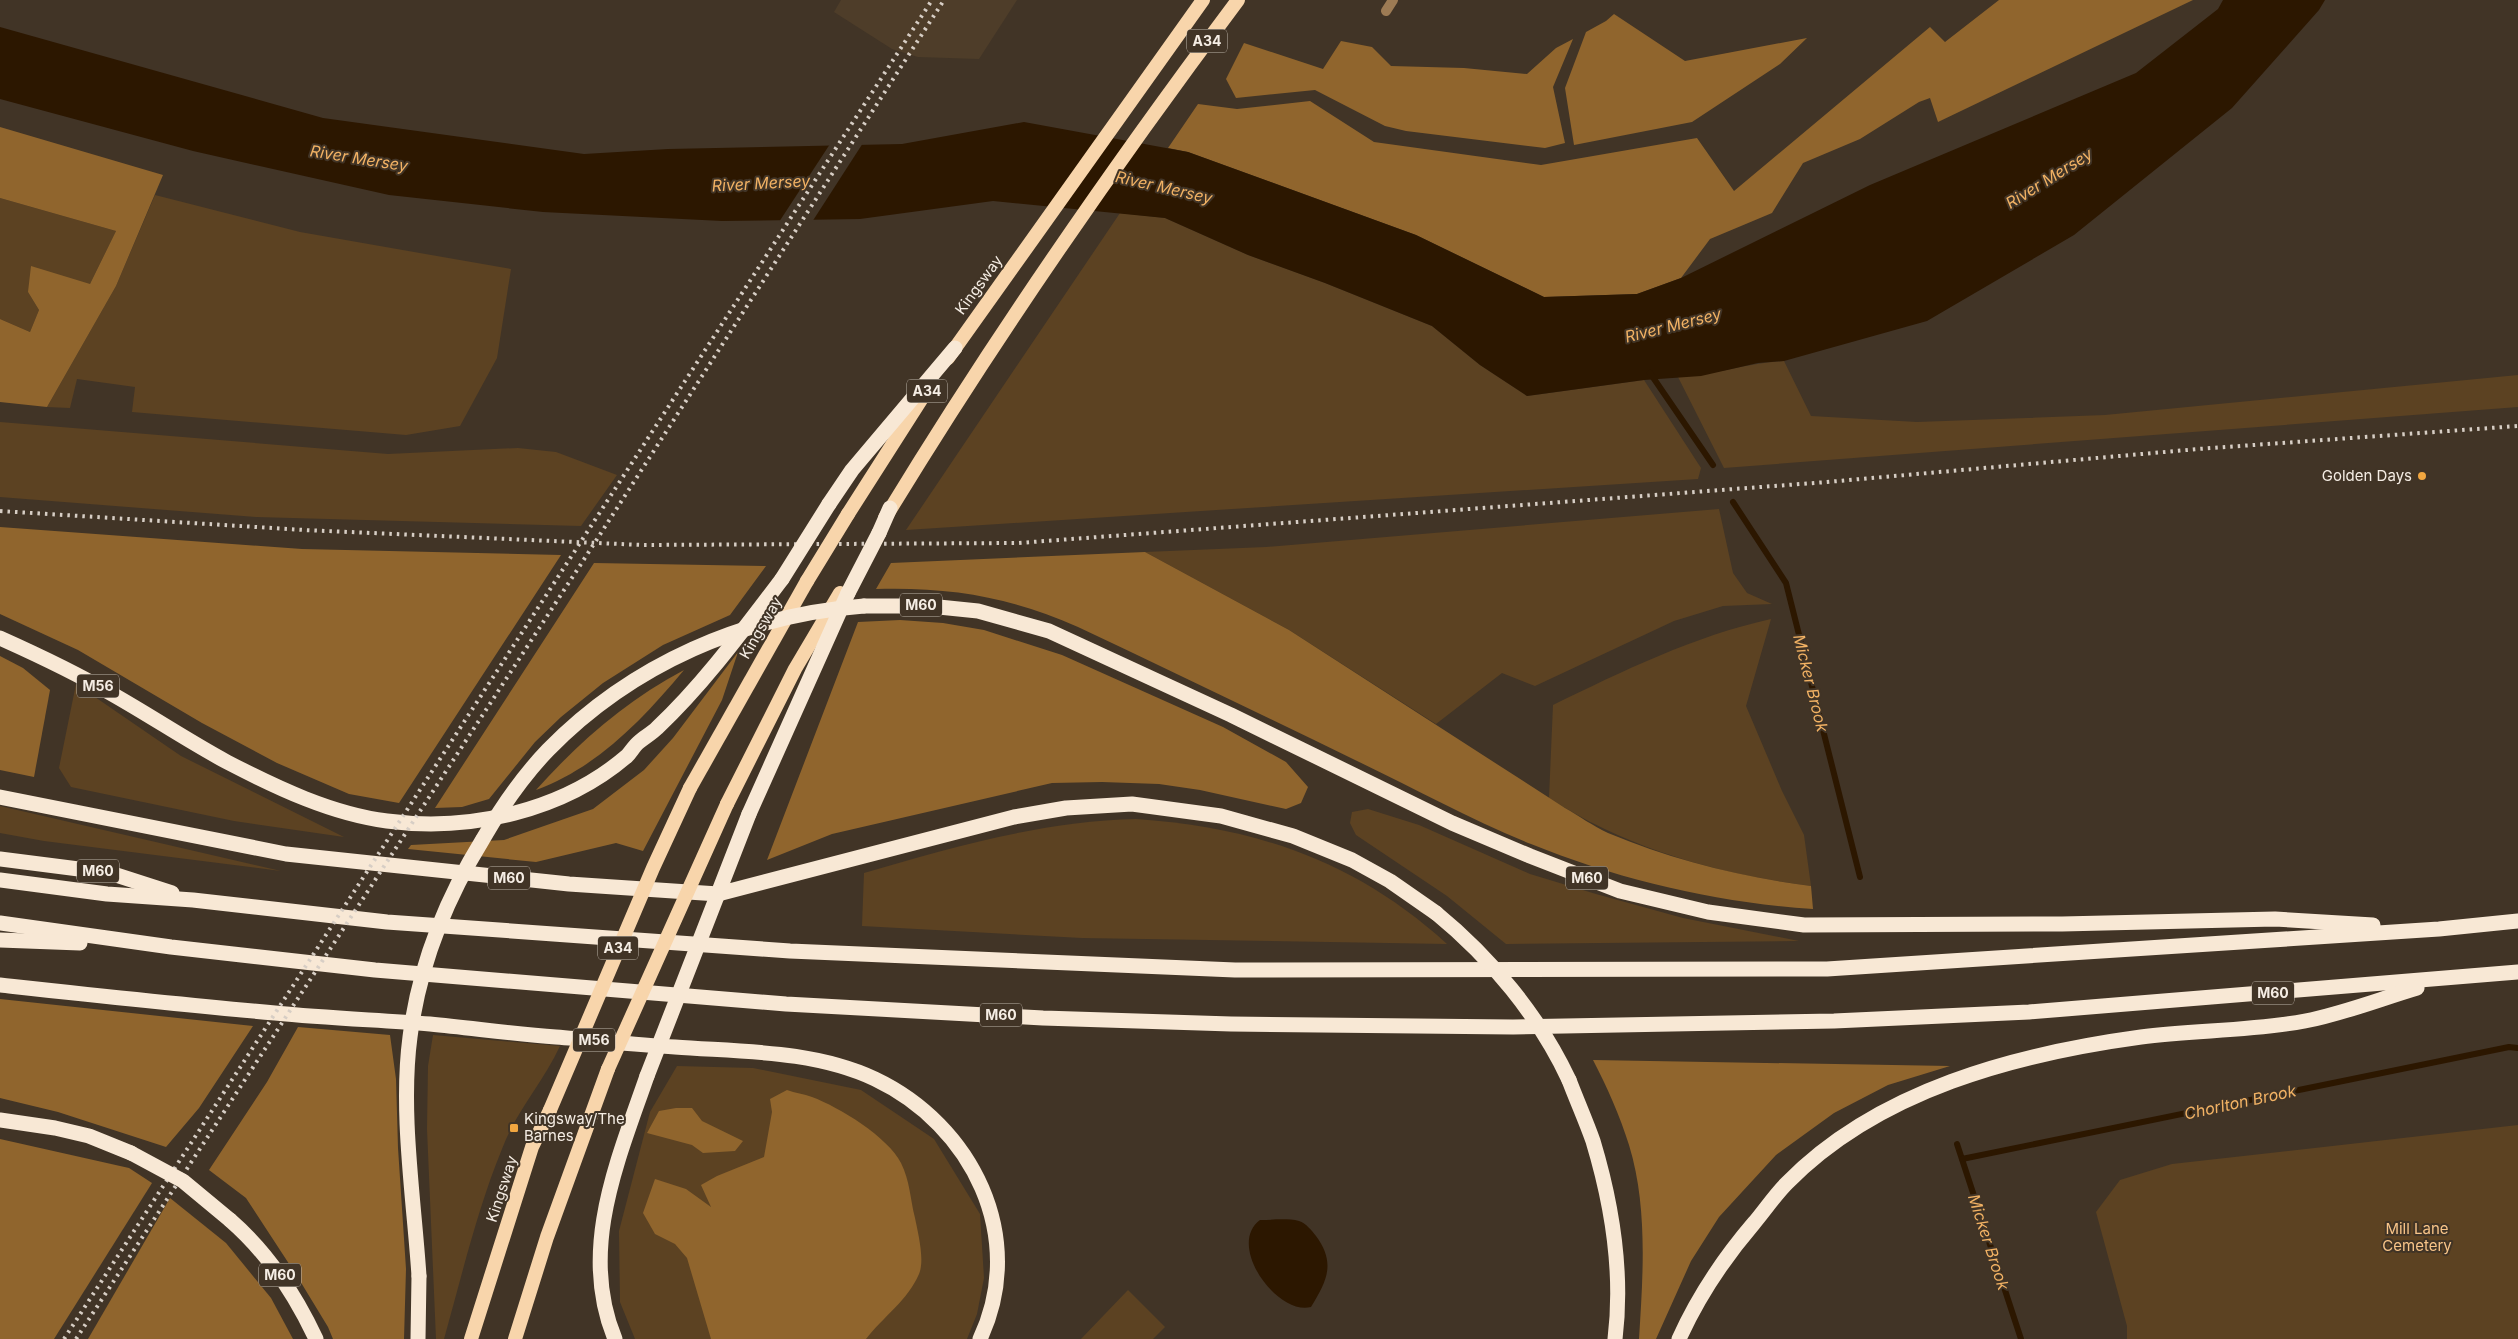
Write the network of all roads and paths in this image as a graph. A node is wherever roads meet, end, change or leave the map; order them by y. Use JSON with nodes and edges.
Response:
{"nodes":[{"id":1,"x":1203,"y":0,"type":"edge"},
{"id":2,"x":1238,"y":0,"type":"edge"},
{"id":3,"x":1393,"y":0,"type":"edge"},
{"id":4,"x":1386,"y":12,"type":"dead end"},
{"id":5,"x":955,"y":348,"type":"junction"},
{"id":6,"x":890,"y":508,"type":"joint"},
{"id":7,"x":844,"y":593,"type":"junction"},
{"id":8,"x":0,"y":638,"type":"edge"},
{"id":9,"x":0,"y":797,"type":"edge"},
{"id":10,"x":0,"y":859,"type":"edge"},
{"id":11,"x":0,"y":880,"type":"edge"},
{"id":12,"x":193,"y":900,"type":"junction"},
{"id":13,"x":2518,"y":921,"type":"edge"},
{"id":14,"x":0,"y":923,"type":"edge"},
{"id":15,"x":2439,"y":929,"type":"junction"},
{"id":16,"x":0,"y":940,"type":"edge"},
{"id":17,"x":171,"y":947,"type":"junction"},
{"id":18,"x":2518,"y":972,"type":"edge"},
{"id":19,"x":2447,"y":979,"type":"junction"},
{"id":20,"x":0,"y":986,"type":"edge"},
{"id":21,"x":0,"y":1120,"type":"edge"},
{"id":22,"x":316,"y":1339,"type":"edge"},
{"id":23,"x":418,"y":1339,"type":"edge"},
{"id":24,"x":471,"y":1339,"type":"edge"},
{"id":25,"x":515,"y":1339,"type":"edge"},
{"id":26,"x":615,"y":1339,"type":"edge"},
{"id":27,"x":980,"y":1339,"type":"edge"},
{"id":28,"x":1615,"y":1339,"type":"edge"},
{"id":29,"x":1679,"y":1339,"type":"edge"}],
"edges":[{"from":1,"to":5,"type":"highway","name":"Kingsway","number":"A34"},
{"from":2,"to":6,"type":"highway","number":"A34"},
{"from":3,"to":4,"type":"street"},
{"from":5,"to":8,"type":"highway","number":"M56","bridge":true},
{"from":5,"to":24,"type":"highway","name":"Kingsway","number":"A34","bridge":true},
{"from":6,"to":7,"type":"highway","bridge":true},
{"from":7,"to":25,"type":"highway","number":"A34","bridge":true},
{"from":7,"to":26,"type":"highway","bridge":true},
{"from":9,"to":28,"type":"highway","number":"M60","bridge":true},
{"from":10,"to":12,"type":"highway","number":"M60"},
{"from":11,"to":12,"type":"highway","number":"M60"},
{"from":12,"to":15,"type":"highway","number":"M60"},
{"from":13,"to":15,"type":"highway","number":"M60"},
{"from":14,"to":17,"type":"highway","number":"M60"},
{"from":15,"to":23,"type":"highway","number":"M60","bridge":true},
{"from":16,"to":17,"type":"highway"},
{"from":17,"to":19,"type":"highway","number":"M60"},
{"from":18,"to":19,"type":"highway","number":"M60"},
{"from":19,"to":29,"type":"highway","number":"M60"},
{"from":20,"to":27,"type":"highway","number":"M56"},
{"from":21,"to":22,"type":"highway","number":"M60","bridge":true}]}
